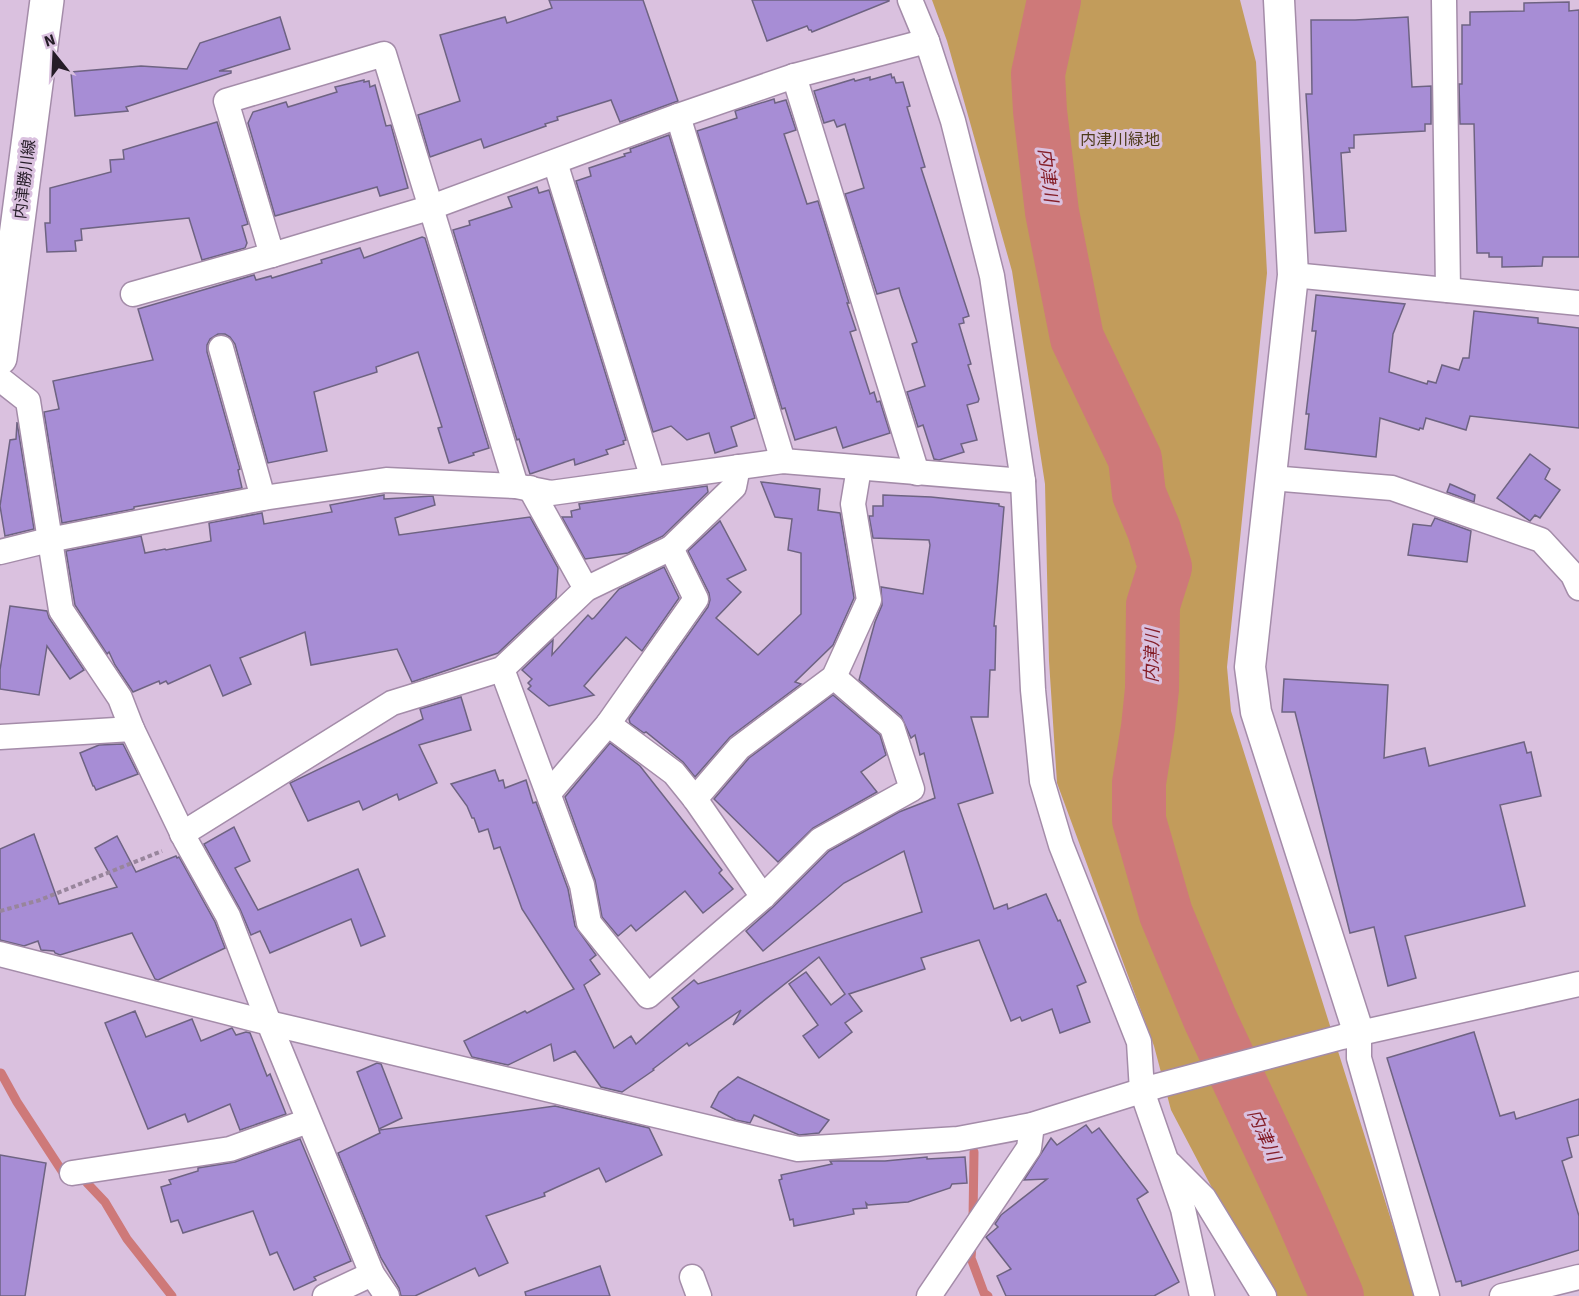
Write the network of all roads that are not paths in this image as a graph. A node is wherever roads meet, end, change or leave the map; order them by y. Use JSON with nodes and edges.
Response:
{"nodes":[{"id":1,"x":47,"y":0,"type":"edge"},
{"id":2,"x":910,"y":0,"type":"edge"},
{"id":3,"x":1279,"y":0,"type":"edge"},
{"id":4,"x":1444,"y":0,"type":"edge"},
{"id":5,"x":927,"y":41,"type":"junction"},
{"id":6,"x":794,"y":76,"type":"junction"},
{"id":7,"x":678,"y":116,"type":"junction"},
{"id":8,"x":555,"y":162,"type":"junction"},
{"id":9,"x":429,"y":208,"type":"junction"},
{"id":10,"x":272,"y":255,"type":"junction"},
{"id":11,"x":1293,"y":275,"type":"junction"},
{"id":12,"x":1448,"y":290,"type":"junction"},
{"id":13,"x":133,"y":294,"type":"dead end"},
{"id":14,"x":1579,"y":303,"type":"edge"},
{"id":15,"x":221,"y":348,"type":"dead end"},
{"id":16,"x":0,"y":358,"type":"edge"},
{"id":17,"x":0,"y":379,"type":"edge"},
{"id":18,"x":783,"y":462,"type":"junction"},
{"id":19,"x":738,"y":467,"type":"junction"},
{"id":20,"x":859,"y":468,"type":"junction"},
{"id":21,"x":917,"y":473,"type":"junction"},
{"id":22,"x":653,"y":478,"type":"junction"},
{"id":23,"x":1271,"y":478,"type":"junction"},
{"id":24,"x":1023,"y":481,"type":"junction"},
{"id":25,"x":523,"y":487,"type":"junction"},
{"id":26,"x":263,"y":498,"type":"junction"},
{"id":27,"x":49,"y":540,"type":"junction"},
{"id":28,"x":671,"y":548,"type":"junction"},
{"id":29,"x":0,"y":552,"type":"edge"},
{"id":30,"x":1579,"y":588,"type":"edge"},
{"id":31,"x":586,"y":589,"type":"junction"},
{"id":32,"x":502,"y":669,"type":"junction"},
{"id":33,"x":834,"y":677,"type":"junction"},
{"id":34,"x":608,"y":724,"type":"junction"},
{"id":35,"x":132,"y":729,"type":"junction"},
{"id":36,"x":0,"y":737,"type":"edge"},
{"id":37,"x":549,"y":793,"type":"junction"},
{"id":38,"x":695,"y":799,"type":"junction"},
{"id":39,"x":184,"y":838,"type":"junction"},
{"id":40,"x":763,"y":897,"type":"junction"},
{"id":41,"x":0,"y":954,"type":"edge"},
{"id":42,"x":1579,"y":984,"type":"edge"},
{"id":43,"x":268,"y":1023,"type":"junction"},
{"id":44,"x":1351,"y":1035,"type":"junction"},
{"id":45,"x":1150,"y":1088,"type":"junction"},
{"id":46,"x":308,"y":1120,"type":"junction"},
{"id":47,"x":1032,"y":1125,"type":"junction"},
{"id":48,"x":1166,"y":1160,"type":"junction"},
{"id":49,"x":72,"y":1173,"type":"dead end"},
{"id":50,"x":372,"y":1274,"type":"junction"},
{"id":51,"x":1579,"y":1277,"type":"edge"},
{"id":52,"x":325,"y":1296,"type":"edge"},
{"id":53,"x":387,"y":1296,"type":"edge"},
{"id":54,"x":929,"y":1296,"type":"edge"},
{"id":55,"x":1202,"y":1296,"type":"edge"},
{"id":56,"x":1264,"y":1296,"type":"edge"},
{"id":57,"x":1427,"y":1296,"type":"edge"},
{"id":58,"x":1502,"y":1296,"type":"edge"}],
"edges":[{"from":1,"to":16,"type":"main road","name":"内津勝川線"},
{"from":2,"to":5,"type":"street"},
{"from":3,"to":11,"type":"street"},
{"from":4,"to":12,"type":"street"},
{"from":5,"to":6,"type":"street"},
{"from":5,"to":24,"type":"street"},
{"from":6,"to":7,"type":"street"},
{"from":6,"to":21,"type":"street"},
{"from":7,"to":8,"type":"street"},
{"from":7,"to":18,"type":"street"},
{"from":8,"to":9,"type":"street"},
{"from":8,"to":22,"type":"street"},
{"from":9,"to":10,"type":"street"},
{"from":9,"to":10,"type":"street"},
{"from":9,"to":25,"type":"street"},
{"from":10,"to":13,"type":"street"},
{"from":11,"to":12,"type":"street"},
{"from":11,"to":23,"type":"street"},
{"from":12,"to":14,"type":"street"},
{"from":15,"to":26,"type":"street"},
{"from":17,"to":27,"type":"street"},
{"from":18,"to":19,"type":"street"},
{"from":18,"to":20,"type":"street"},
{"from":19,"to":22,"type":"street"},
{"from":19,"to":28,"type":"street"},
{"from":20,"to":21,"type":"street"},
{"from":20,"to":33,"type":"street"},
{"from":21,"to":24,"type":"street"},
{"from":22,"to":25,"type":"street"},
{"from":23,"to":30,"type":"street"},
{"from":23,"to":44,"type":"street"},
{"from":24,"to":45,"type":"street"},
{"from":25,"to":26,"type":"street"},
{"from":25,"to":31,"type":"street"},
{"from":26,"to":27,"type":"street"},
{"from":27,"to":29,"type":"street"},
{"from":27,"to":35,"type":"street"},
{"from":28,"to":31,"type":"street"},
{"from":28,"to":34,"type":"street"},
{"from":31,"to":32,"type":"street"},
{"from":32,"to":37,"type":"street"},
{"from":32,"to":39,"type":"street"},
{"from":33,"to":38,"type":"street"},
{"from":33,"to":40,"type":"street"},
{"from":34,"to":37,"type":"street"},
{"from":34,"to":38,"type":"street"},
{"from":35,"to":36,"type":"street"},
{"from":35,"to":39,"type":"street"},
{"from":37,"to":40,"type":"street"},
{"from":38,"to":40,"type":"street"},
{"from":39,"to":43,"type":"street"},
{"from":41,"to":43,"type":"street"},
{"from":42,"to":44,"type":"street"},
{"from":43,"to":46,"type":"street"},
{"from":43,"to":47,"type":"street"},
{"from":44,"to":45,"type":"street"},
{"from":44,"to":57,"type":"street"},
{"from":45,"to":47,"type":"street"},
{"from":45,"to":48,"type":"street"},
{"from":46,"to":49,"type":"street"},
{"from":46,"to":50,"type":"street"},
{"from":47,"to":54,"type":"street"},
{"from":48,"to":55,"type":"street"},
{"from":48,"to":56,"type":"street"},
{"from":50,"to":52,"type":"street"},
{"from":50,"to":53,"type":"street"},
{"from":51,"to":58,"type":"street"}]}
